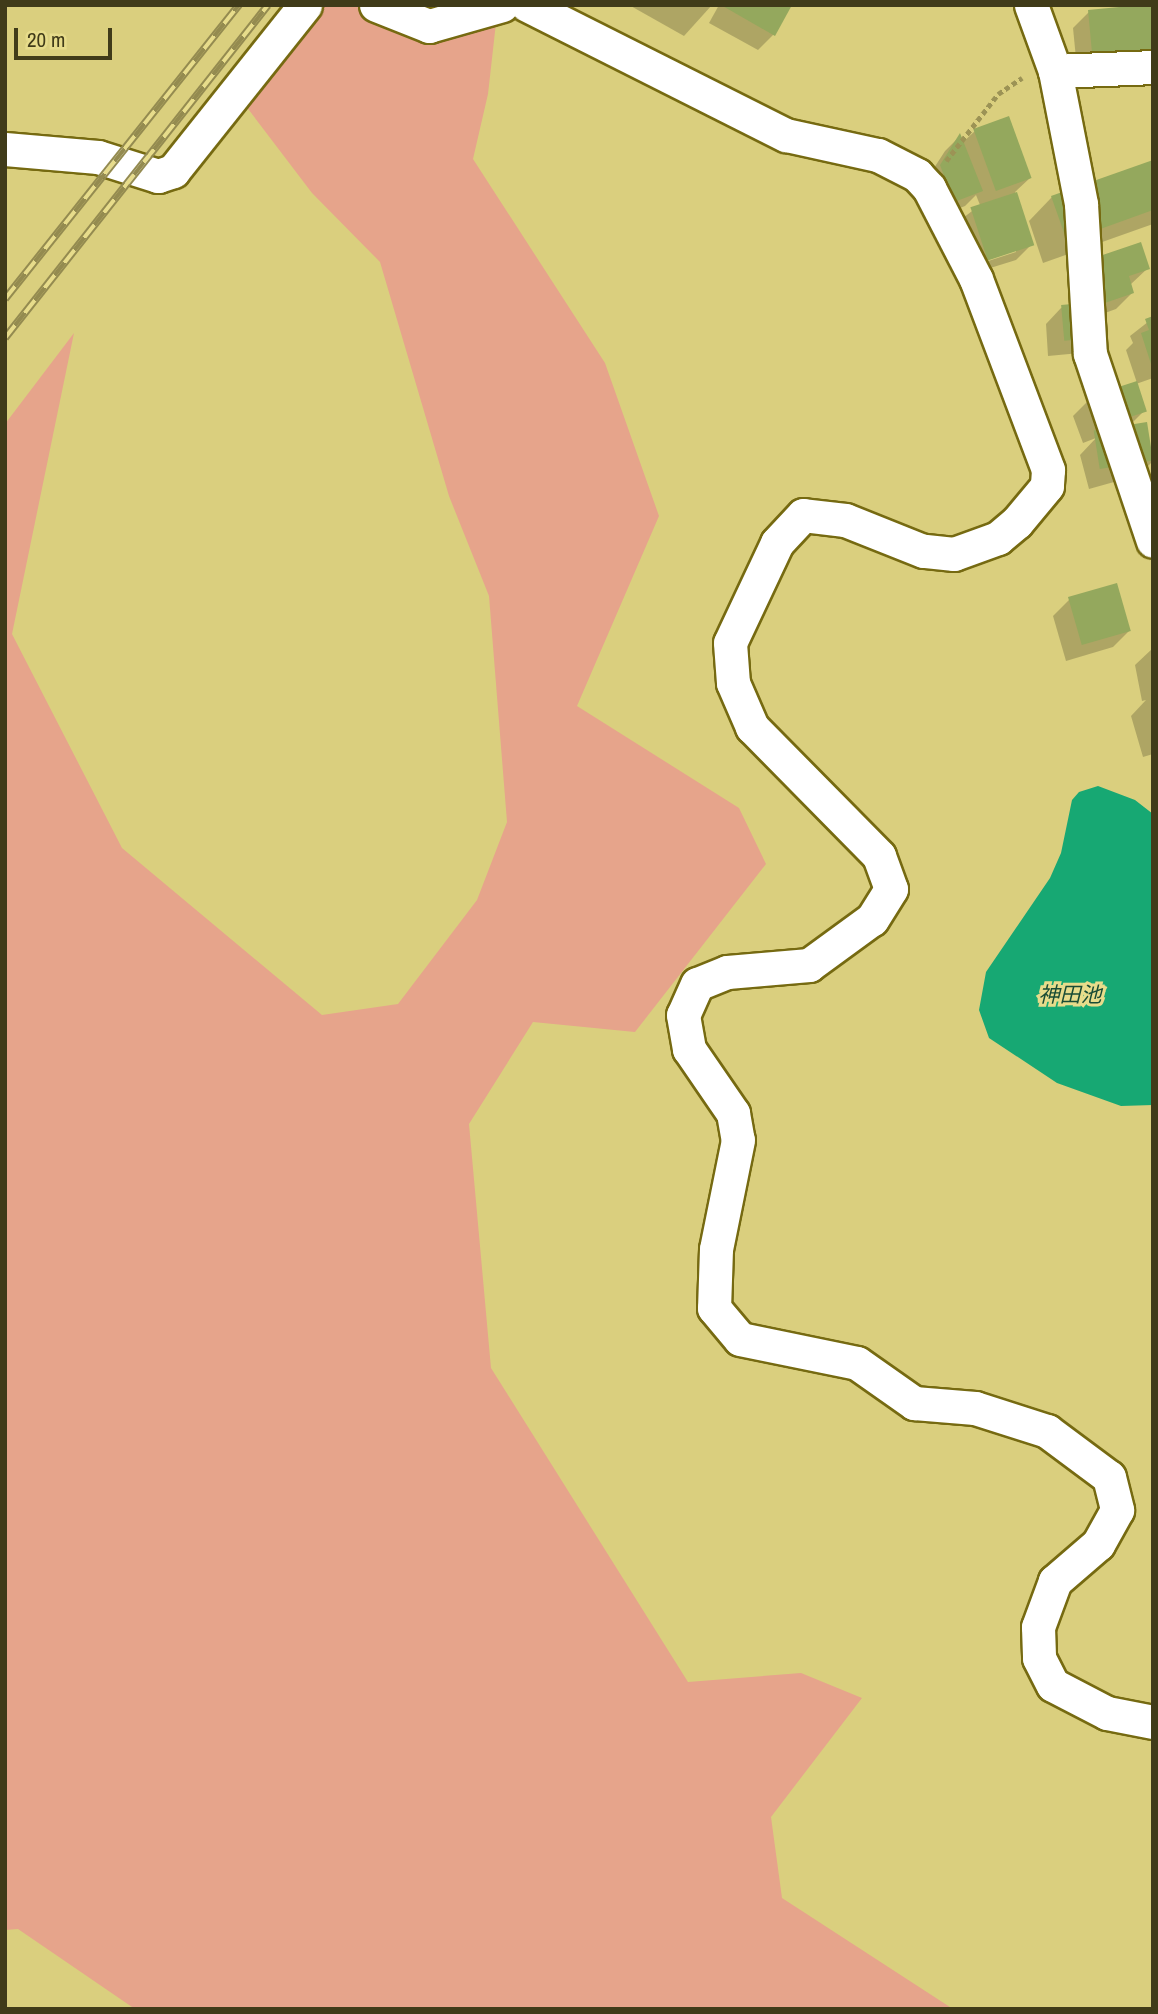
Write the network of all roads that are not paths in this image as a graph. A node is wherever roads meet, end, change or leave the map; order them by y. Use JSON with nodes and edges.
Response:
{"nodes":[{"id":1,"x":306,"y":5,"type":"edge"},
{"id":2,"x":376,"y":5,"type":"edge"},
{"id":3,"x":502,"y":5,"type":"edge"},
{"id":4,"x":527,"y":5,"type":"edge"},
{"id":5,"x":1031,"y":5,"type":"edge"},
{"id":6,"x":1153,"y":66,"type":"edge"},
{"id":7,"x":1054,"y":69,"type":"junction"},
{"id":8,"x":5,"y":149,"type":"edge"},
{"id":9,"x":1153,"y":541,"type":"edge"},
{"id":10,"x":1153,"y":1722,"type":"edge"}],
"edges":[{"from":1,"to":8,"type":"street"},
{"from":2,"to":3,"type":"street"},
{"from":4,"to":10,"type":"street"},
{"from":5,"to":7,"type":"street"},
{"from":6,"to":7,"type":"street"},
{"from":7,"to":9,"type":"street"}]}
